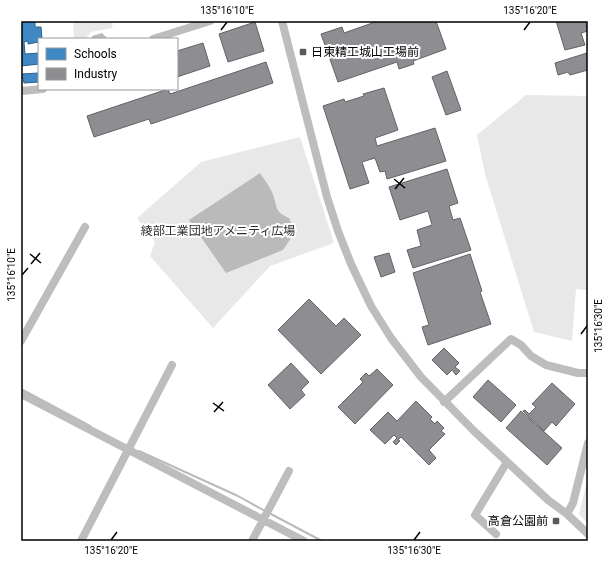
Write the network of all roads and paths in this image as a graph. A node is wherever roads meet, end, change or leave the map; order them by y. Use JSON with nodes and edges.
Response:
{"nodes":[{"id":1,"x":210,"y":21,"type":"edge"},
{"id":2,"x":282,"y":21,"type":"edge"},
{"id":3,"x":156,"y":38,"type":"edge"},
{"id":4,"x":38,"y":89,"type":"edge"},
{"id":5,"x":21,"y":91,"type":"edge"},
{"id":6,"x":85,"y":228,"type":"dead end"},
{"id":7,"x":21,"y":341,"type":"edge"},
{"id":8,"x":172,"y":365,"type":"dead end"},
{"id":9,"x":588,"y":374,"type":"edge"},
{"id":10,"x":21,"y":394,"type":"edge"},
{"id":11,"x":444,"y":402,"type":"junction"},
{"id":12,"x":588,"y":443,"type":"edge"},
{"id":13,"x":128,"y":450,"type":"junction"},
{"id":14,"x":507,"y":462,"type":"junction"},
{"id":15,"x":289,"y":472,"type":"dead end"},
{"id":16,"x":567,"y":514,"type":"junction"},
{"id":17,"x":263,"y":520,"type":"junction"},
{"id":18,"x":496,"y":534,"type":"dead end"},
{"id":19,"x":588,"y":534,"type":"edge"},
{"id":20,"x":81,"y":541,"type":"edge"},
{"id":21,"x":252,"y":541,"type":"edge"},
{"id":22,"x":304,"y":541,"type":"edge"}],
"edges":[{"from":1,"to":3,"type":"street"},
{"from":2,"to":11,"type":"street"},
{"from":4,"to":5,"type":"street"},
{"from":6,"to":7,"type":"street"},
{"from":8,"to":13,"type":"street"},
{"from":9,"to":11,"type":"street"},
{"from":10,"to":13,"type":"street"},
{"from":11,"to":14,"type":"street"},
{"from":12,"to":16,"type":"street"},
{"from":13,"to":17,"type":"street"},
{"from":13,"to":20,"type":"street"},
{"from":14,"to":16,"type":"street"},
{"from":14,"to":18,"type":"street"},
{"from":15,"to":17,"type":"street"},
{"from":16,"to":19,"type":"street"},
{"from":17,"to":21,"type":"street"},
{"from":17,"to":22,"type":"street"}]}
